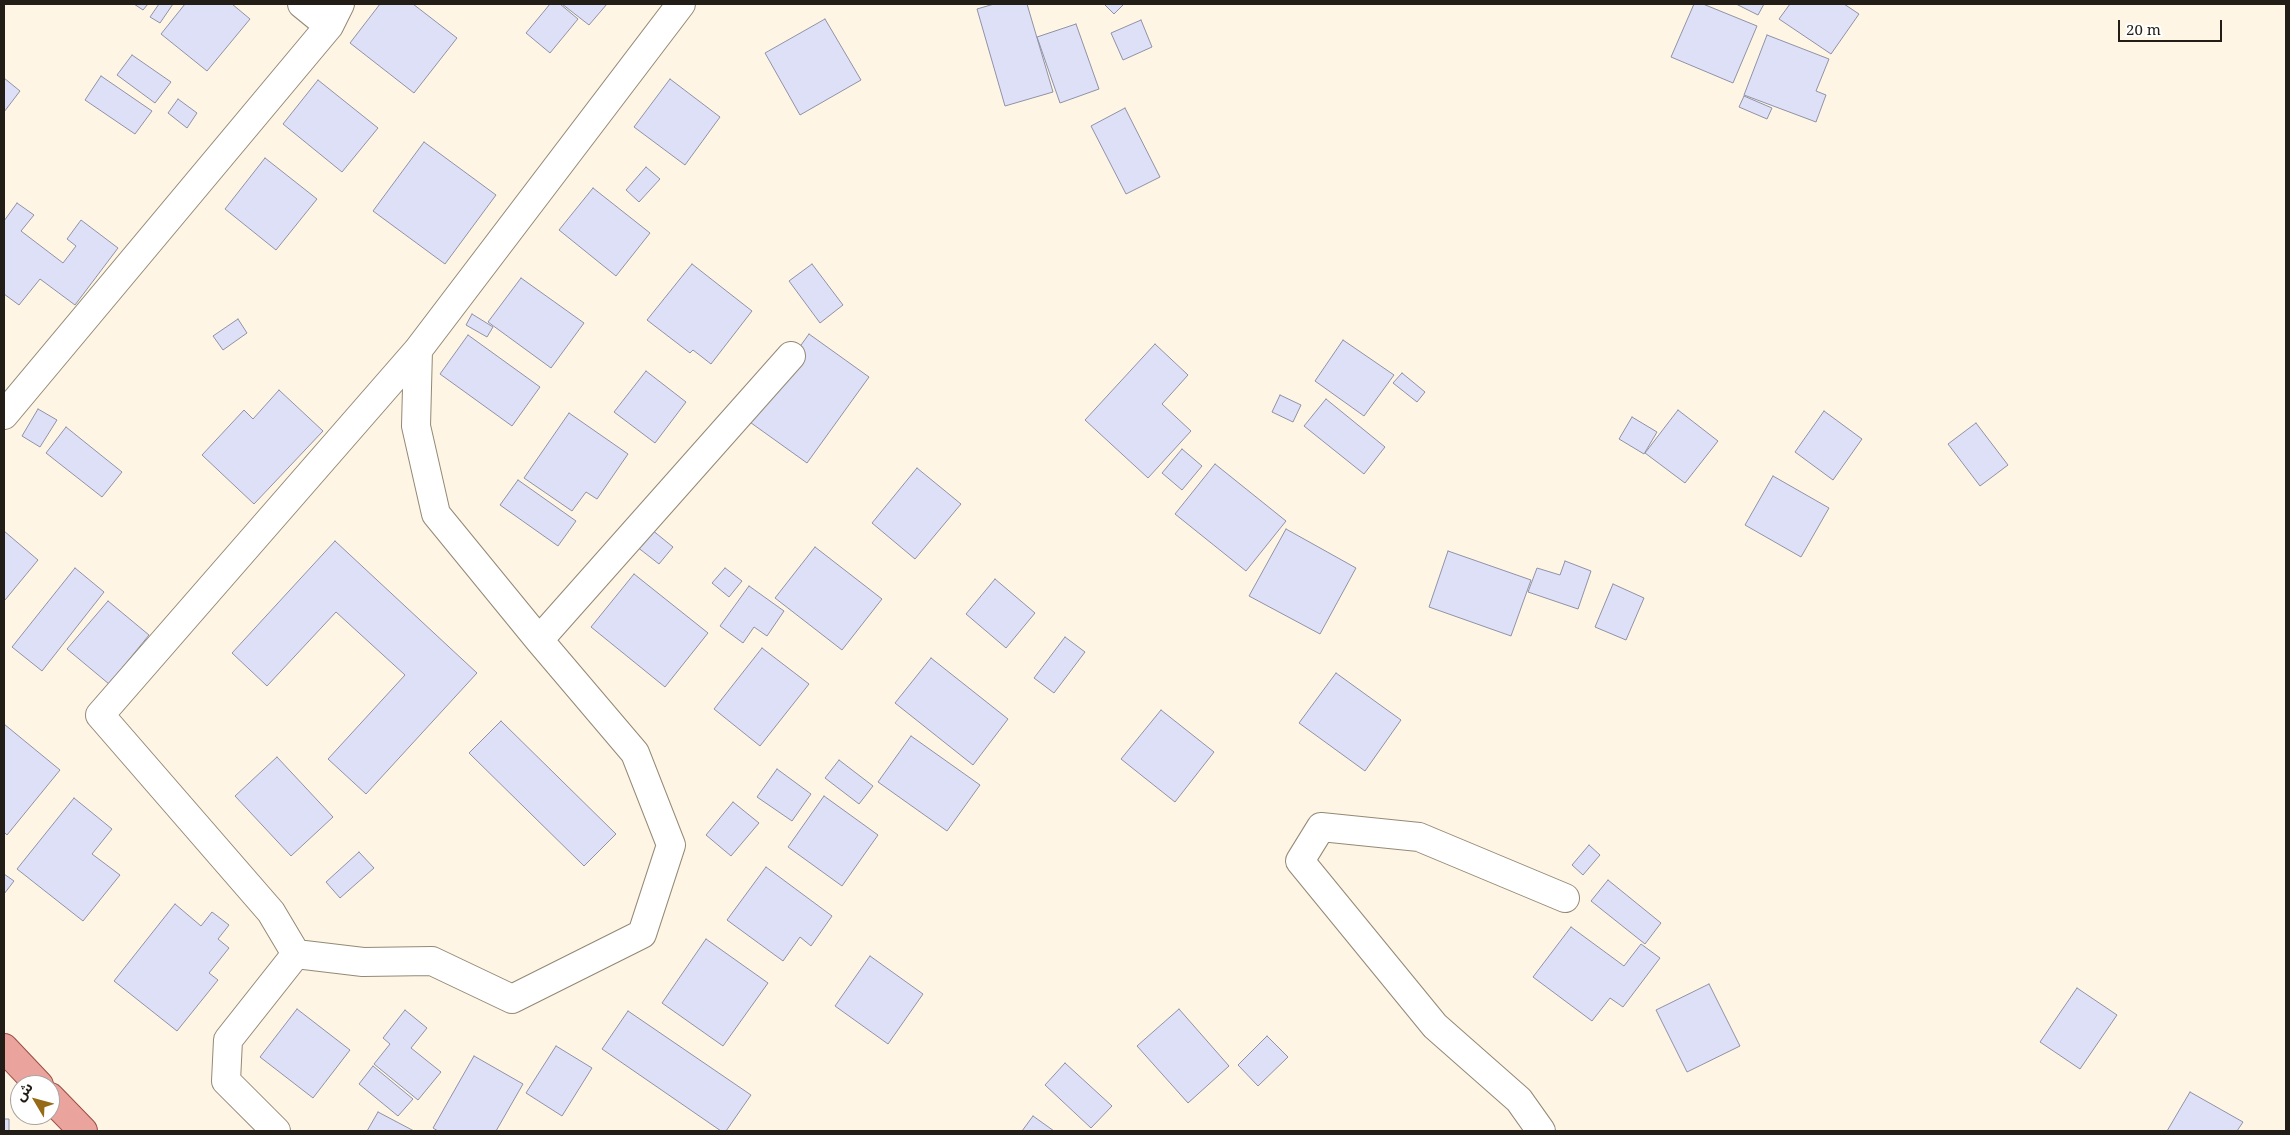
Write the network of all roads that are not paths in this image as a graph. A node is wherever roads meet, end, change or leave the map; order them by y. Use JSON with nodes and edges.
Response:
{"nodes":[{"id":1,"x":302,"y":4,"type":"edge"},
{"id":2,"x":681,"y":4,"type":"edge"},
{"id":3,"x":334,"y":15,"type":"edge"},
{"id":4,"x":418,"y":350,"type":"junction"},
{"id":5,"x":791,"y":356,"type":"dead end"},
{"id":6,"x":4,"y":415,"type":"edge"},
{"id":7,"x":539,"y":640,"type":"junction"},
{"id":8,"x":1566,"y":898,"type":"dead end"},
{"id":9,"x":296,"y":954,"type":"junction"},
{"id":10,"x":4,"y":1048,"type":"edge"},
{"id":11,"x":30,"y":1075,"type":"edge"},
{"id":12,"x":60,"y":1107,"type":"edge"},
{"id":13,"x":83,"y":1131,"type":"edge"},
{"id":14,"x":276,"y":1131,"type":"edge"},
{"id":15,"x":1541,"y":1131,"type":"edge"}],
"edges":[{"from":1,"to":3,"type":"street"},
{"from":2,"to":4,"type":"street"},
{"from":3,"to":6,"type":"street"},
{"from":4,"to":7,"type":"street"},
{"from":4,"to":9,"type":"street"},
{"from":5,"to":7,"type":"street"},
{"from":7,"to":9,"type":"street"},
{"from":8,"to":15,"type":"street"},
{"from":9,"to":14,"type":"street"},
{"from":10,"to":11,"type":"main road"},
{"from":12,"to":13,"type":"main road"}]}
